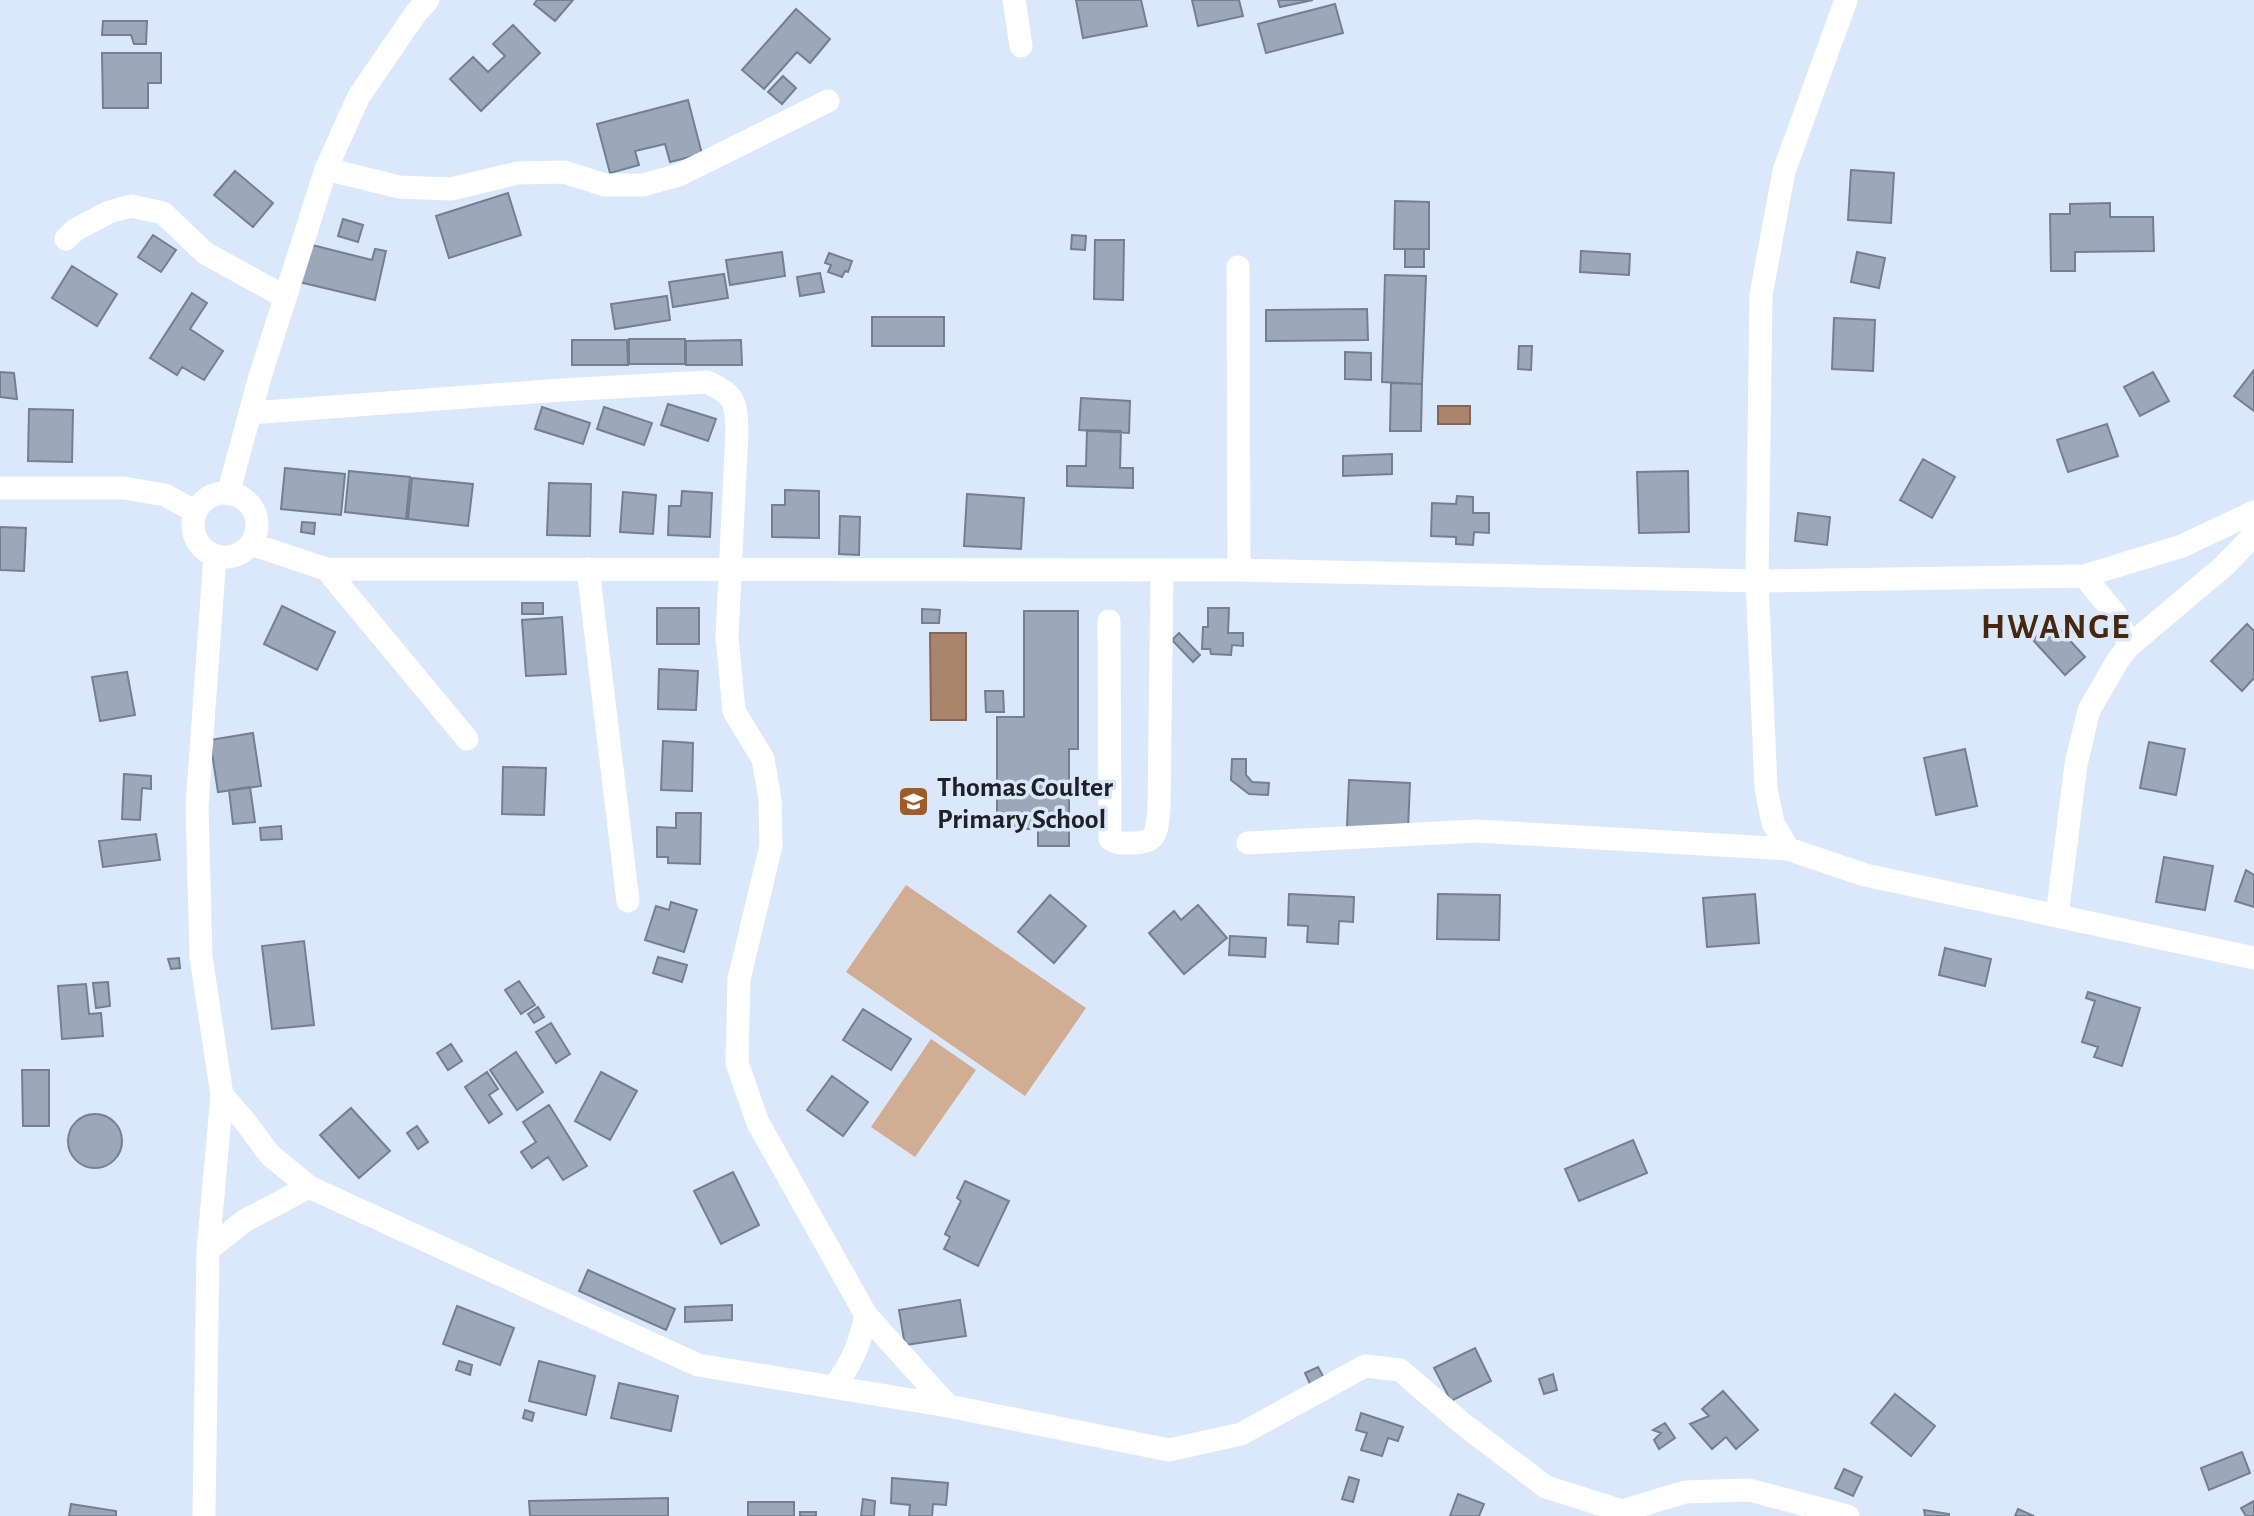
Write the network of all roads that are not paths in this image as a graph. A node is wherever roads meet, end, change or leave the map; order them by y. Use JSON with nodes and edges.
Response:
{"nodes":[{"id":1,"x":428,"y":0,"type":"edge"},
{"id":2,"x":1014,"y":0,"type":"edge"},
{"id":3,"x":1846,"y":0,"type":"edge"},
{"id":4,"x":1021,"y":46,"type":"dead end"},
{"id":5,"x":828,"y":101,"type":"dead end"},
{"id":6,"x":326,"y":169,"type":"junction"},
{"id":7,"x":66,"y":239,"type":"dead end"},
{"id":8,"x":1238,"y":267,"type":"dead end"},
{"id":9,"x":285,"y":297,"type":"junction"},
{"id":10,"x":250,"y":413,"type":"junction"},
{"id":11,"x":0,"y":488,"type":"edge"},
{"id":12,"x":229,"y":494,"type":"junction"},
{"id":13,"x":196,"y":512,"type":"junction"},
{"id":14,"x":2254,"y":512,"type":"edge"},
{"id":15,"x":2254,"y":535,"type":"edge"},
{"id":16,"x":251,"y":544,"type":"junction"},
{"id":17,"x":215,"y":556,"type":"junction"},
{"id":18,"x":326,"y":569,"type":"junction"},
{"id":19,"x":588,"y":569,"type":"junction"},
{"id":20,"x":731,"y":570,"type":"junction"},
{"id":21,"x":1162,"y":570,"type":"junction"},
{"id":22,"x":1239,"y":570,"type":"junction"},
{"id":23,"x":2084,"y":576,"type":"junction"},
{"id":24,"x":1757,"y":581,"type":"junction"},
{"id":25,"x":1109,"y":621,"type":"dead end"},
{"id":26,"x":2129,"y":646,"type":"junction"},
{"id":27,"x":467,"y":739,"type":"dead end"},
{"id":28,"x":1248,"y":843,"type":"dead end"},
{"id":29,"x":1788,"y":849,"type":"junction"},
{"id":30,"x":628,"y":901,"type":"dead end"},
{"id":31,"x":2057,"y":916,"type":"junction"},
{"id":32,"x":2254,"y":958,"type":"edge"},
{"id":33,"x":222,"y":1095,"type":"junction"},
{"id":34,"x":309,"y":1187,"type":"junction"},
{"id":35,"x":208,"y":1250,"type":"junction"},
{"id":36,"x":866,"y":1315,"type":"junction"},
{"id":37,"x":834,"y":1386,"type":"junction"},
{"id":38,"x":948,"y":1406,"type":"junction"},
{"id":39,"x":204,"y":1516,"type":"edge"},
{"id":40,"x":1848,"y":1516,"type":"edge"}],
"edges":[{"from":1,"to":6,"type":"street"},
{"from":2,"to":4,"type":"street"},
{"from":3,"to":24,"type":"street"},
{"from":5,"to":6,"type":"street"},
{"from":6,"to":9,"type":"street"},
{"from":7,"to":9,"type":"street"},
{"from":8,"to":22,"type":"street"},
{"from":9,"to":10,"type":"street"},
{"from":10,"to":12,"type":"street"},
{"from":10,"to":20,"type":"street"},
{"from":11,"to":13,"type":"street"},
{"from":12,"to":13,"type":"street"},
{"from":12,"to":16,"type":"street"},
{"from":13,"to":17,"type":"street"},
{"from":14,"to":23,"type":"street"},
{"from":15,"to":26,"type":"street"},
{"from":16,"to":17,"type":"street"},
{"from":16,"to":18,"type":"street"},
{"from":17,"to":33,"type":"street"},
{"from":18,"to":19,"type":"street"},
{"from":18,"to":27,"type":"street"},
{"from":19,"to":20,"type":"street"},
{"from":19,"to":30,"type":"street"},
{"from":20,"to":21,"type":"street"},
{"from":20,"to":36,"type":"street"},
{"from":21,"to":22,"type":"street"},
{"from":21,"to":25,"type":"street"},
{"from":22,"to":24,"type":"street"},
{"from":23,"to":24,"type":"street"},
{"from":23,"to":26,"type":"street"},
{"from":24,"to":29,"type":"street"},
{"from":26,"to":31,"type":"street"},
{"from":28,"to":29,"type":"street"},
{"from":29,"to":31,"type":"street"},
{"from":31,"to":32,"type":"street"},
{"from":33,"to":34,"type":"street"},
{"from":33,"to":35,"type":"street"},
{"from":34,"to":35,"type":"street"},
{"from":34,"to":37,"type":"street"},
{"from":35,"to":39,"type":"street"},
{"from":36,"to":37,"type":"street"},
{"from":36,"to":38,"type":"street"},
{"from":37,"to":38,"type":"street"},
{"from":38,"to":40,"type":"street"}]}
